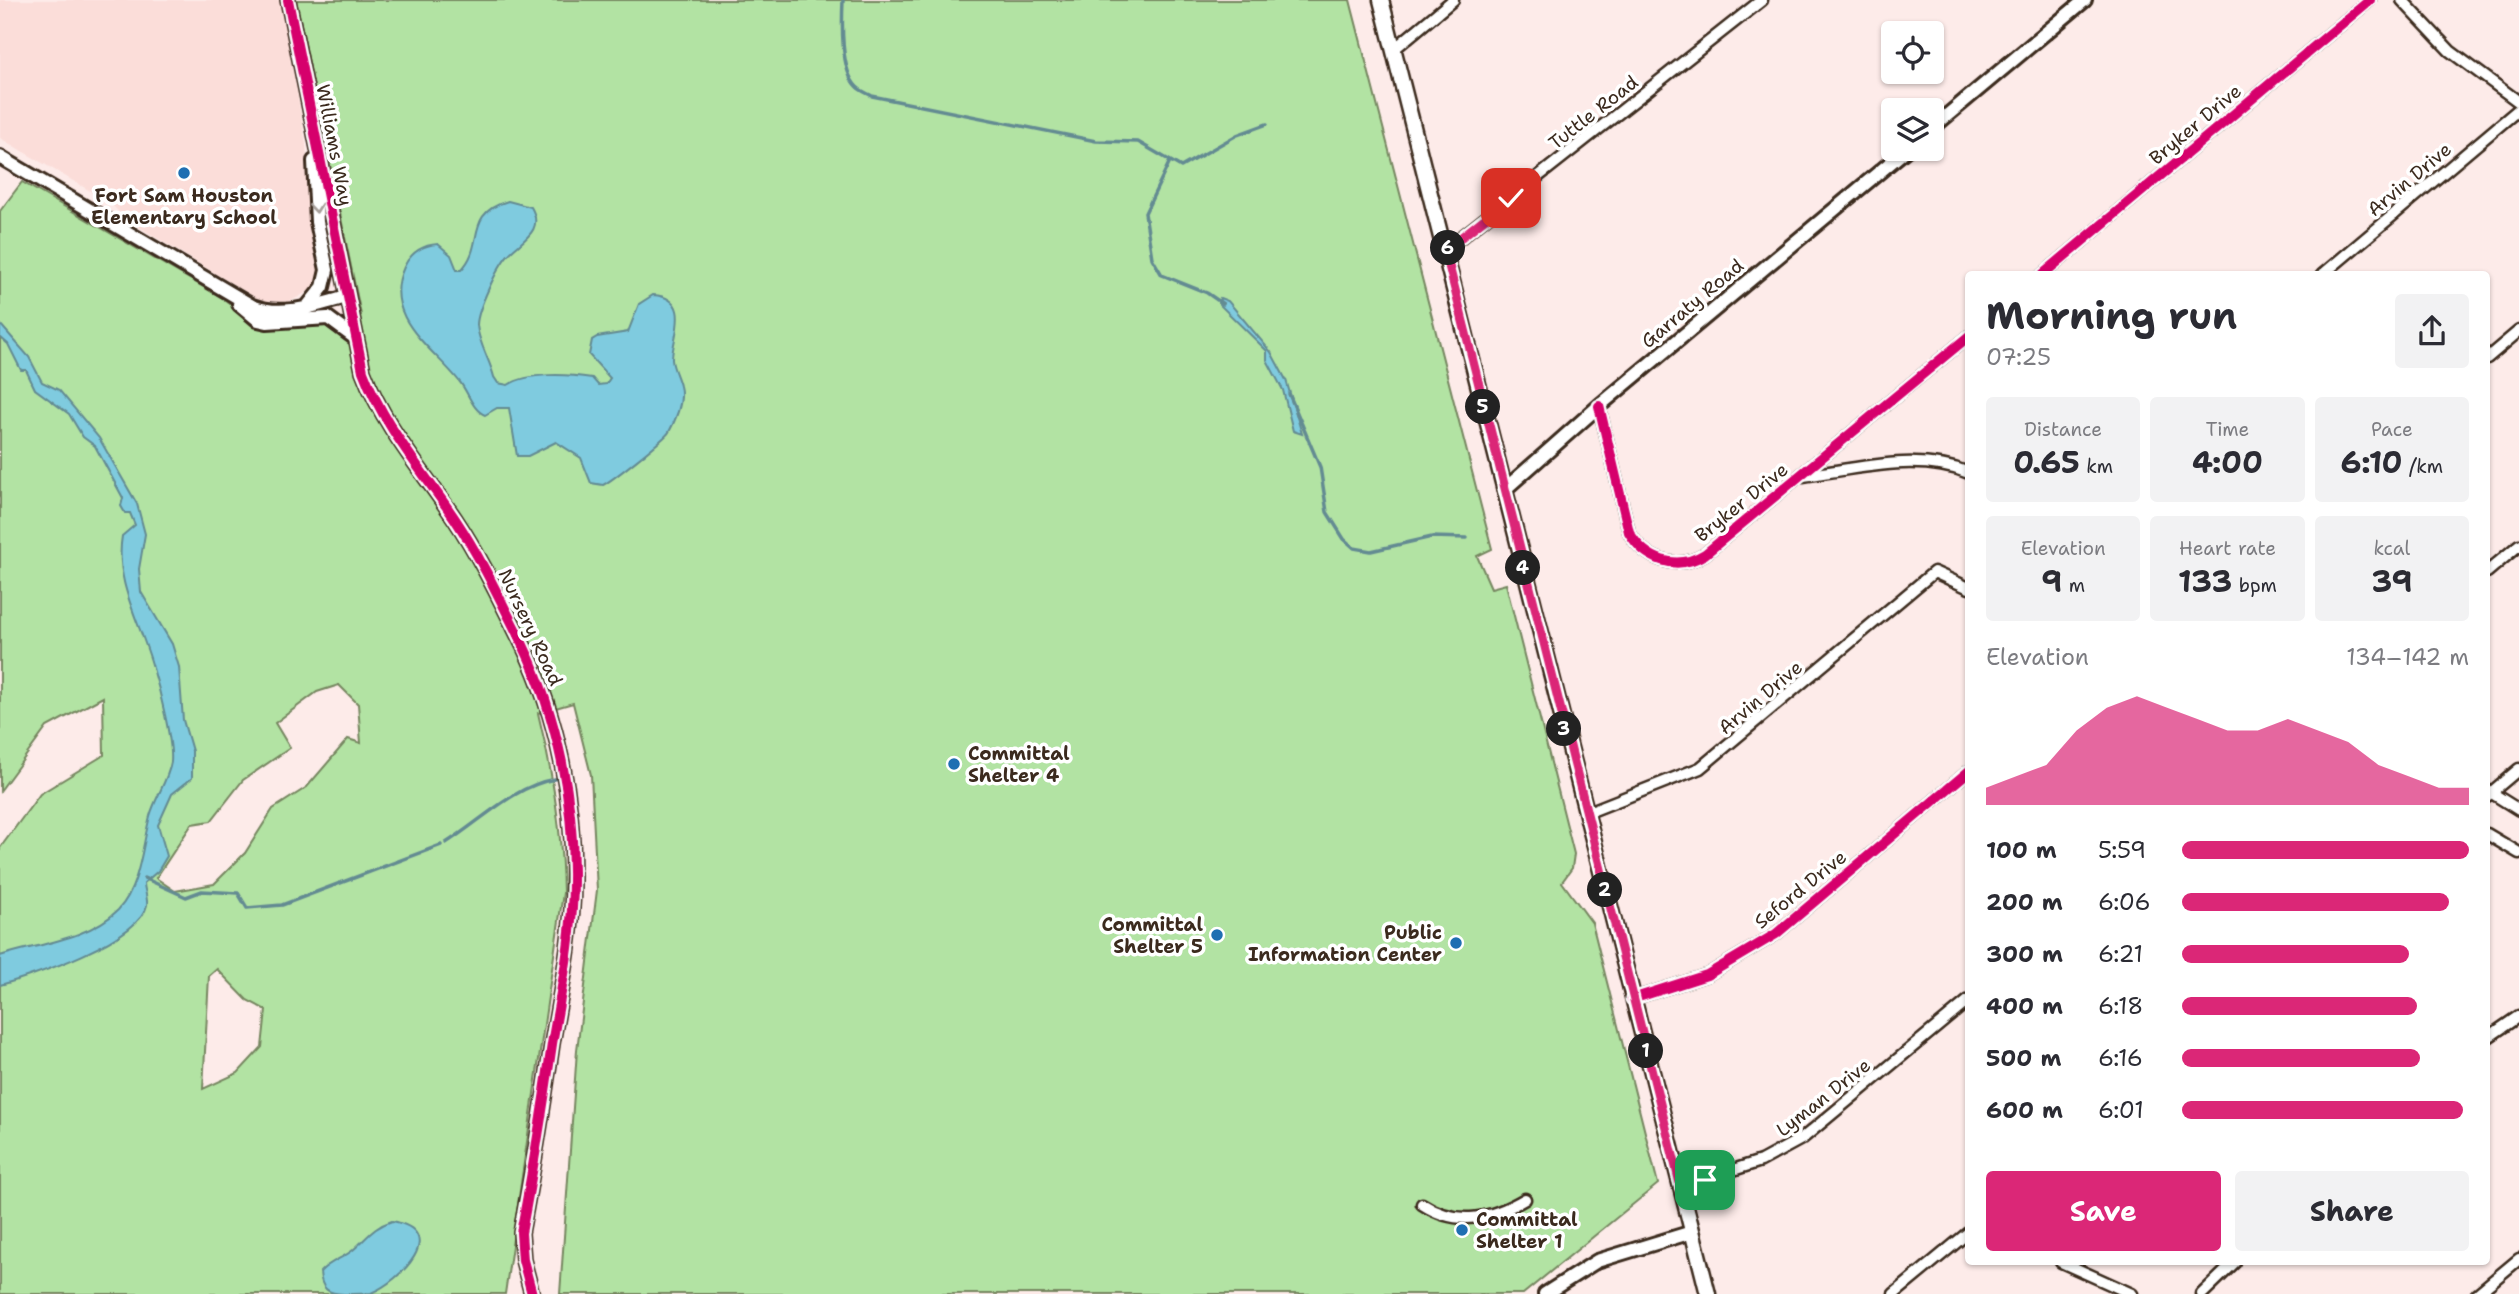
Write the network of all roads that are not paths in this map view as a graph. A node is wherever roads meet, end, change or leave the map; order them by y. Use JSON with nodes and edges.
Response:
{"nodes":[{"id":1,"x":288,"y":0,"type":"edge"},
{"id":2,"x":1381,"y":0,"type":"edge"},
{"id":3,"x":1453,"y":0,"type":"edge"},
{"id":4,"x":1762,"y":0,"type":"edge"},
{"id":5,"x":2085,"y":0,"type":"edge"},
{"id":6,"x":2370,"y":0,"type":"edge"},
{"id":7,"x":2403,"y":0,"type":"edge"},
{"id":8,"x":1393,"y":50,"type":"junction"},
{"id":9,"x":2519,"y":102,"type":"edge"},
{"id":10,"x":2519,"y":109,"type":"edge"},
{"id":11,"x":1944,"y":118,"type":"edge"},
{"id":12,"x":316,"y":140,"type":"junction"},
{"id":13,"x":0,"y":157,"type":"edge"},
{"id":14,"x":1893,"y":161,"type":"edge"},
{"id":15,"x":1445,"y":250,"type":"junction"},
{"id":16,"x":2047,"y":271,"type":"edge"},
{"id":17,"x":2327,"y":271,"type":"edge"},
{"id":18,"x":230,"y":294,"type":"junction"},
{"id":19,"x":347,"y":298,"type":"junction"},
{"id":20,"x":307,"y":307,"type":"junction"},
{"id":21,"x":2519,"y":331,"type":"edge"},
{"id":22,"x":355,"y":338,"type":"junction"},
{"id":23,"x":1965,"y":339,"type":"edge"},
{"id":24,"x":2490,"y":355,"type":"edge"},
{"id":25,"x":1599,"y":406,"type":"junction"},
{"id":26,"x":1965,"y":471,"type":"edge"},
{"id":27,"x":1802,"y":476,"type":"junction"},
{"id":28,"x":1504,"y":490,"type":"junction"},
{"id":29,"x":2519,"y":545,"type":"edge"},
{"id":30,"x":2490,"y":569,"type":"edge"},
{"id":31,"x":1965,"y":585,"type":"edge"},
{"id":32,"x":2519,"y":769,"type":"edge"},
{"id":33,"x":1965,"y":774,"type":"edge"},
{"id":34,"x":2490,"y":791,"type":"edge"},
{"id":35,"x":2490,"y":794,"type":"edge"},
{"id":36,"x":2519,"y":810,"type":"edge"},
{"id":37,"x":1586,"y":813,"type":"junction"},
{"id":38,"x":2490,"y":836,"type":"edge"},
{"id":39,"x":2519,"y":853,"type":"edge"},
{"id":40,"x":1632,"y":999,"type":"junction"},
{"id":41,"x":1965,"y":1003,"type":"edge"},
{"id":42,"x":2519,"y":1016,"type":"edge"},
{"id":43,"x":2490,"y":1036,"type":"edge"},
{"id":44,"x":1681,"y":1187,"type":"junction"},
{"id":45,"x":1525,"y":1199,"type":"dead end"},
{"id":46,"x":1422,"y":1204,"type":"dead end"},
{"id":47,"x":1692,"y":1231,"type":"junction"},
{"id":48,"x":1965,"y":1235,"type":"edge"},
{"id":49,"x":2519,"y":1259,"type":"edge"},
{"id":50,"x":2068,"y":1265,"type":"edge"},
{"id":51,"x":2232,"y":1265,"type":"edge"},
{"id":52,"x":532,"y":1294,"type":"edge"},
{"id":53,"x":1545,"y":1294,"type":"edge"},
{"id":54,"x":1708,"y":1294,"type":"edge"},
{"id":55,"x":1894,"y":1294,"type":"edge"},
{"id":56,"x":2132,"y":1294,"type":"edge"},
{"id":57,"x":2202,"y":1294,"type":"edge"},
{"id":58,"x":2477,"y":1294,"type":"edge"}],
"edges":[{"from":1,"to":12,"type":"street","name":"Williams Way"},
{"from":2,"to":8,"type":"main road"},
{"from":3,"to":8,"type":"street"},
{"from":4,"to":15,"type":"street","name":"Tuttle Road"},
{"from":5,"to":11,"type":"street"},
{"from":6,"to":16,"type":"street","name":"Bryker Drive"},
{"from":7,"to":9,"type":"street"},
{"from":8,"to":15,"type":"main road"},
{"from":10,"to":17,"type":"street","name":"Arvin Drive"},
{"from":12,"to":19,"type":"street","name":"Williams Way"},
{"from":12,"to":20,"type":"street","one_way":true},
{"from":13,"to":18,"type":"street"},
{"from":14,"to":25,"type":"street","name":"Garraty Road"},
{"from":15,"to":28,"type":"main road"},
{"from":18,"to":20,"type":"street"},
{"from":18,"to":22,"type":"street"},
{"from":19,"to":20,"type":"street"},
{"from":19,"to":22,"type":"street","name":"Nursery Road"},
{"from":21,"to":24,"type":"street"},
{"from":22,"to":52,"type":"street","name":"Nursery Road"},
{"from":23,"to":27,"type":"street","name":"Bryker Drive"},
{"from":25,"to":27,"type":"street","name":"Bryker Drive"},
{"from":25,"to":28,"type":"street","name":"Garraty Road"},
{"from":26,"to":27,"type":"street"},
{"from":28,"to":37,"type":"main road"},
{"from":29,"to":30,"type":"street"},
{"from":31,"to":37,"type":"street","name":"Arvin Drive"},
{"from":32,"to":34,"type":"street"},
{"from":33,"to":40,"type":"street","name":"Seford Drive"},
{"from":35,"to":36,"type":"street"},
{"from":37,"to":40,"type":"main road"},
{"from":38,"to":39,"type":"street"},
{"from":40,"to":44,"type":"main road"},
{"from":41,"to":44,"type":"street","name":"Lyman Drive"},
{"from":42,"to":43,"type":"street"},
{"from":44,"to":47,"type":"main road"},
{"from":45,"to":46,"type":"street"},
{"from":47,"to":53,"type":"street"},
{"from":47,"to":54,"type":"main road"},
{"from":48,"to":55,"type":"street"},
{"from":49,"to":58,"type":"street"},
{"from":50,"to":56,"type":"street"},
{"from":51,"to":57,"type":"street"}]}
